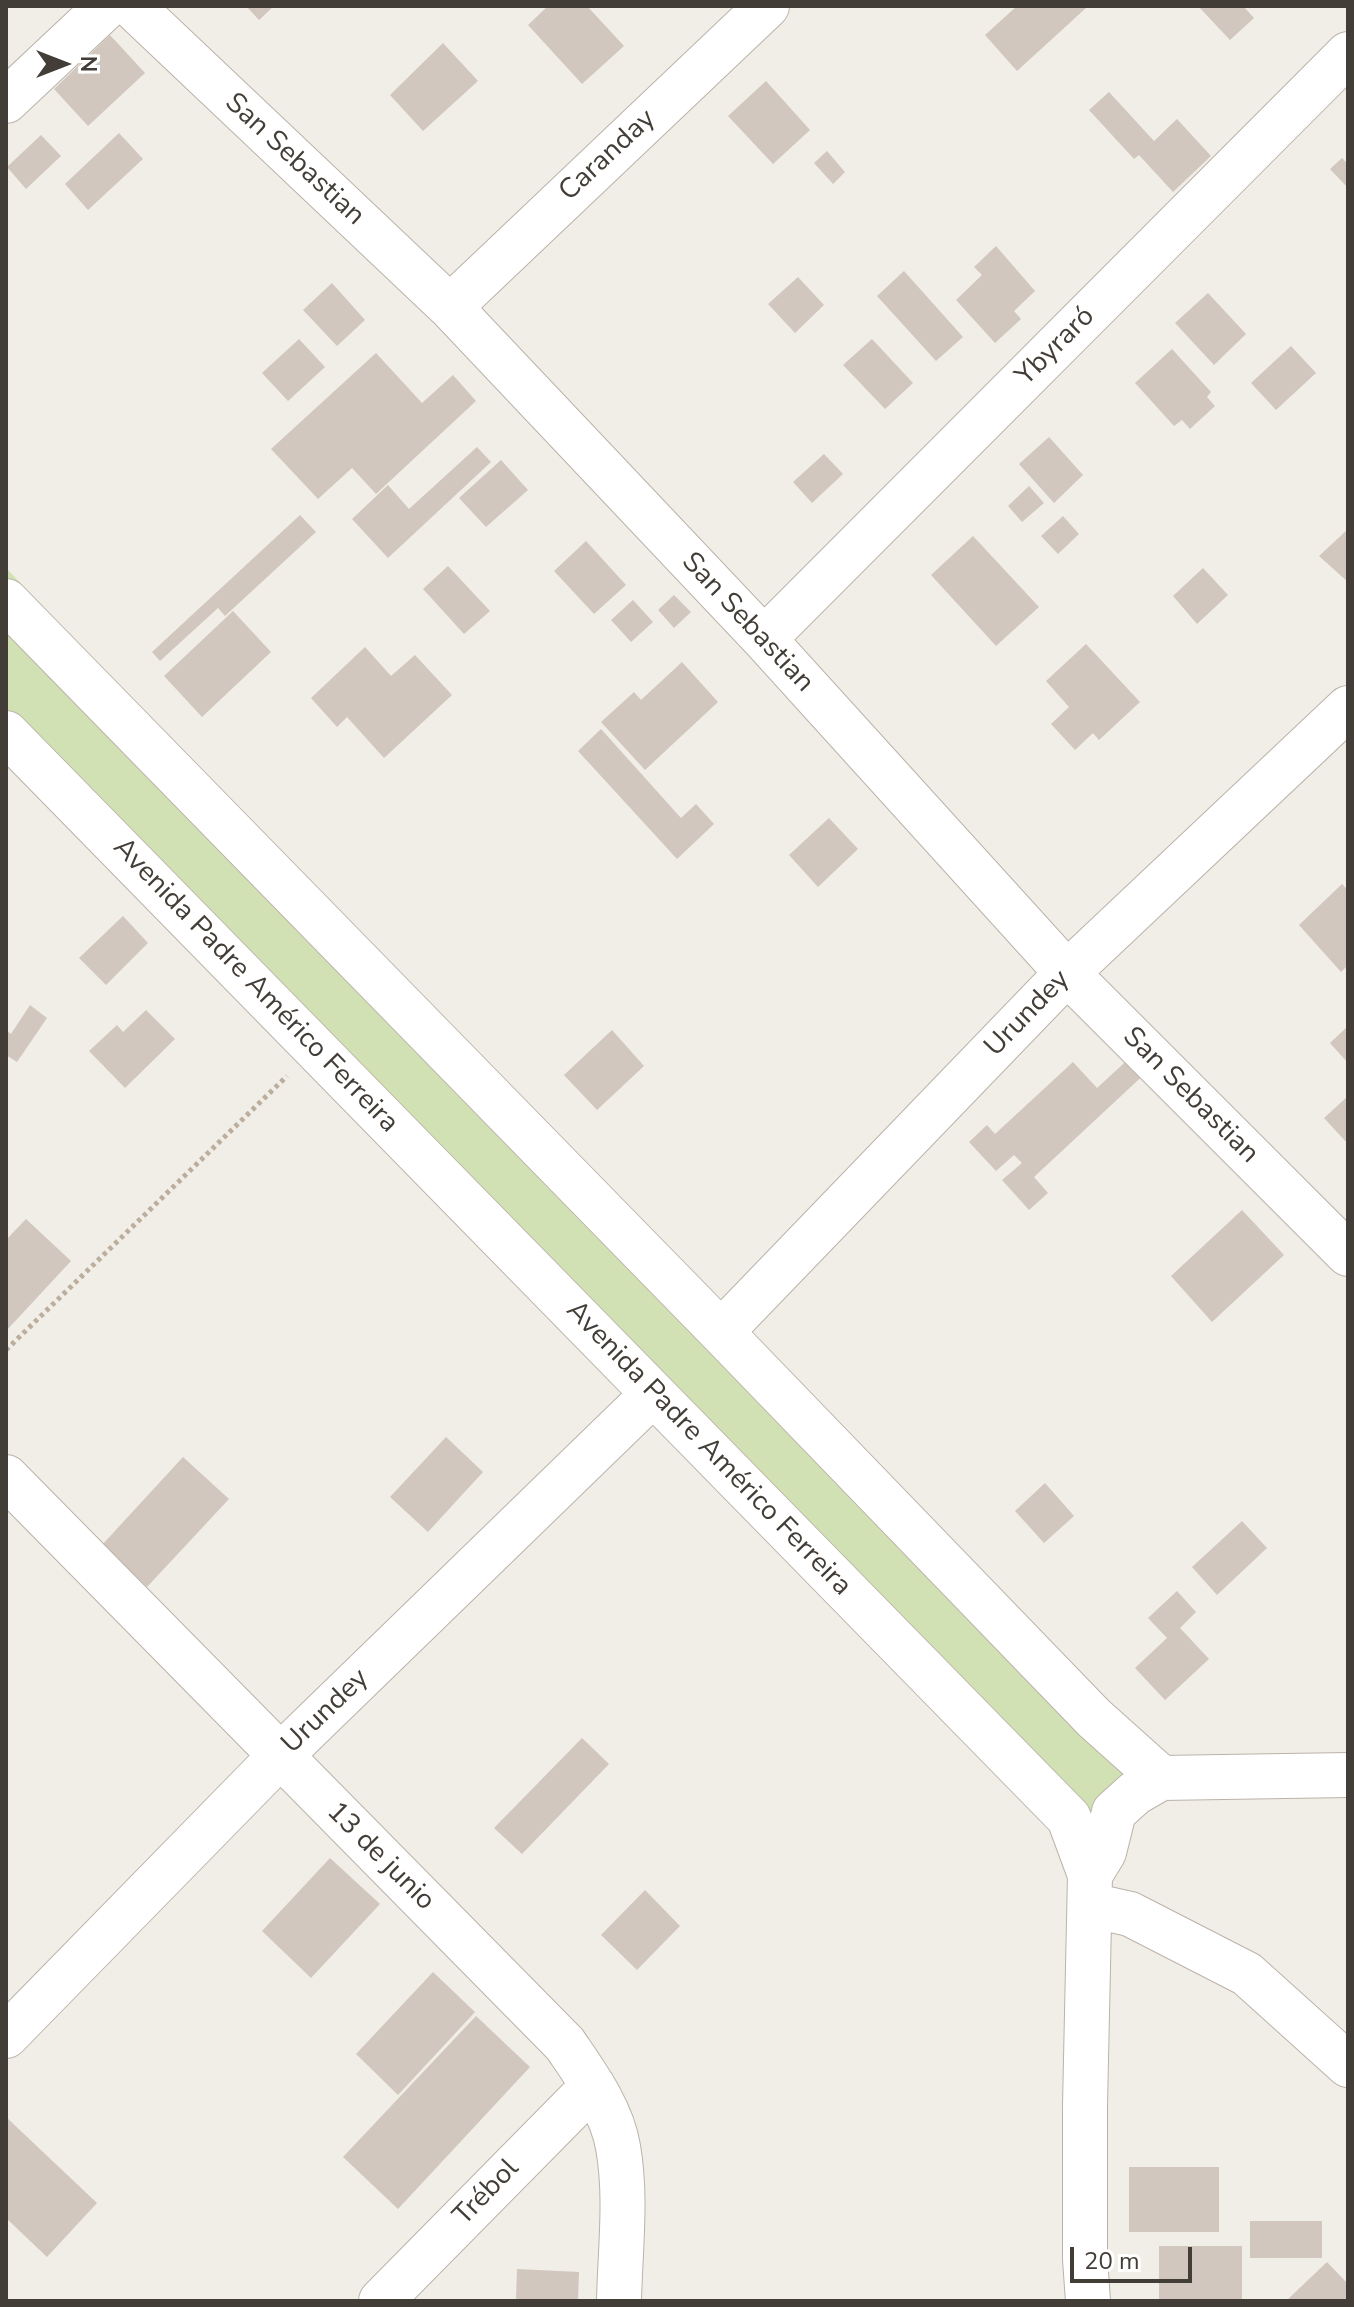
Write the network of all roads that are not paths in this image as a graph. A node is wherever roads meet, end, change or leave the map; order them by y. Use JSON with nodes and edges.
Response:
{"nodes":[{"id":1,"x":107,"y":6,"type":"edge"},
{"id":2,"x":132,"y":6,"type":"edge"},
{"id":3,"x":767,"y":6,"type":"edge"},
{"id":4,"x":1348,"y":54,"type":"edge"},
{"id":5,"x":6,"y":101,"type":"edge"},
{"id":6,"x":450,"y":307,"type":"junction"},
{"id":7,"x":6,"y":601,"type":"edge"},
{"id":8,"x":764,"y":639,"type":"junction"},
{"id":9,"x":1348,"y":708,"type":"edge"},
{"id":10,"x":6,"y":733,"type":"edge"},
{"id":11,"x":1067,"y":973,"type":"junction"},
{"id":12,"x":1348,"y":1254,"type":"edge"},
{"id":13,"x":721,"y":1332,"type":"junction"},
{"id":14,"x":653,"y":1394,"type":"junction"},
{"id":15,"x":6,"y":1477,"type":"edge"},
{"id":16,"x":280,"y":1756,"type":"junction"},
{"id":17,"x":1348,"y":1775,"type":"edge"},
{"id":18,"x":1161,"y":1778,"type":"junction"},
{"id":19,"x":1090,"y":1890,"type":"junction"},
{"id":20,"x":6,"y":2036,"type":"edge"},
{"id":21,"x":1348,"y":2065,"type":"edge"},
{"id":22,"x":593,"y":2086,"type":"junction"},
{"id":23,"x":381,"y":2301,"type":"edge"},
{"id":24,"x":619,"y":2301,"type":"edge"},
{"id":25,"x":1088,"y":2301,"type":"edge"}],
"edges":[{"from":1,"to":5,"type":"street"},
{"from":2,"to":6,"type":"street","name":"San Sebastian"},
{"from":3,"to":6,"type":"street","name":"Caranday"},
{"from":4,"to":8,"type":"street","name":"Ybyraró"},
{"from":6,"to":8,"type":"street","name":"San Sebastian"},
{"from":7,"to":13,"type":"street"},
{"from":8,"to":11,"type":"street","name":"San Sebastian"},
{"from":9,"to":11,"type":"street","name":"Urundey"},
{"from":10,"to":14,"type":"street","name":"Avenida Padre Américo Ferreira"},
{"from":11,"to":12,"type":"street","name":"San Sebastian"},
{"from":11,"to":13,"type":"street","name":"Urundey"},
{"from":13,"to":18,"type":"street"},
{"from":14,"to":16,"type":"street","name":"Urundey"},
{"from":14,"to":19,"type":"street","name":"Avenida Padre Américo Ferreira"},
{"from":15,"to":16,"type":"street","name":"13 de junio"},
{"from":16,"to":20,"type":"street","name":"Urundey"},
{"from":16,"to":22,"type":"street","name":"13 de junio"},
{"from":17,"to":18,"type":"street"},
{"from":18,"to":19,"type":"street"},
{"from":19,"to":21,"type":"street"},
{"from":19,"to":25,"type":"street","name":"Avenida Padre Américo Ferreira"},
{"from":22,"to":23,"type":"street","name":"Trébol"},
{"from":22,"to":24,"type":"street","name":"13 de junio"}]}
